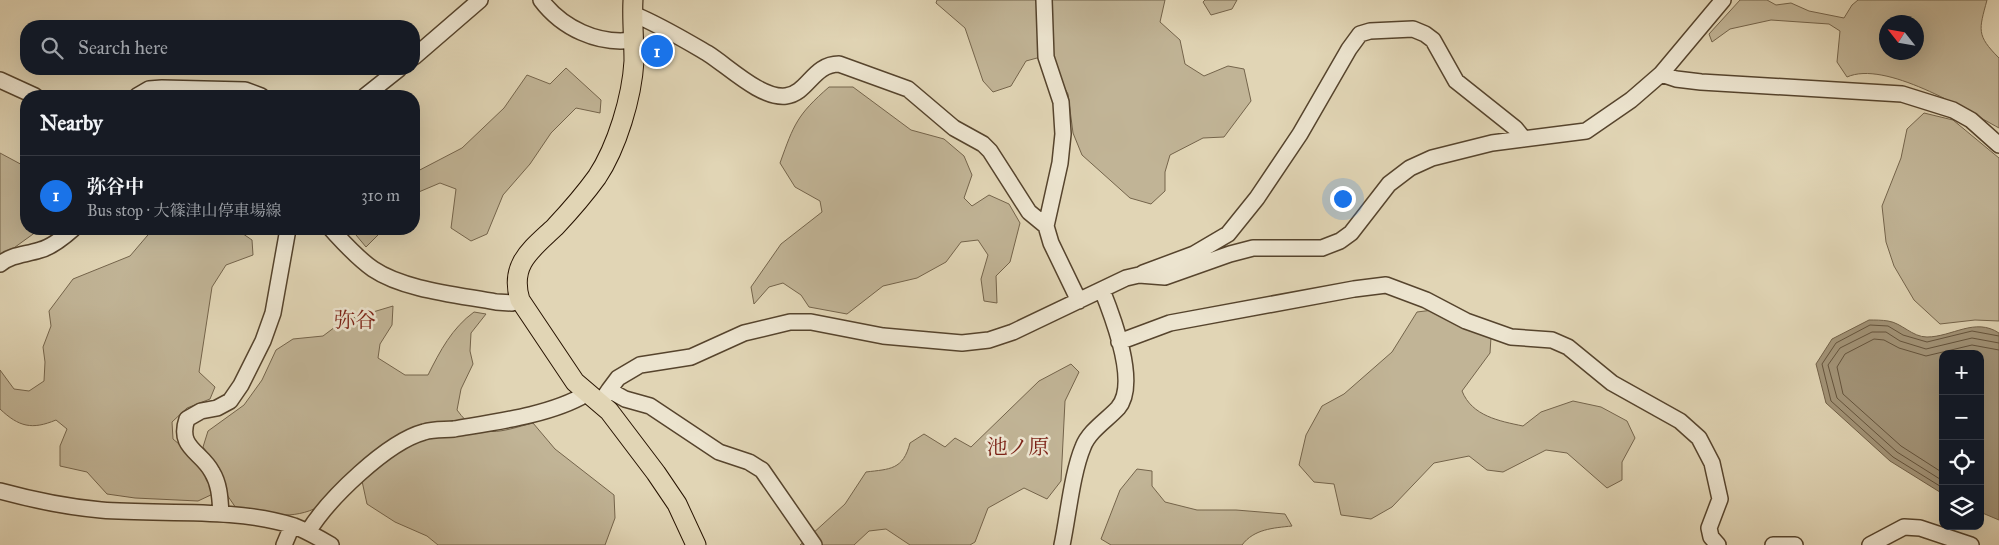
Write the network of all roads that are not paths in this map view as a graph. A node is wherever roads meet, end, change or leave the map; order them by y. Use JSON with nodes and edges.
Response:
{"nodes":[{"id":1,"x":480,"y":0,"type":"edge"},
{"id":2,"x":541,"y":0,"type":"edge"},
{"id":3,"x":1044,"y":0,"type":"edge"},
{"id":4,"x":1723,"y":0,"type":"edge"},
{"id":5,"x":633,"y":7,"type":"edge"},
{"id":6,"x":633,"y":40,"type":"junction"},
{"id":7,"x":420,"y":52,"type":"edge"},
{"id":8,"x":1661,"y":74,"type":"junction"},
{"id":9,"x":391,"y":75,"type":"edge"},
{"id":10,"x":0,"y":80,"type":"edge"},
{"id":11,"x":22,"y":90,"type":"edge"},
{"id":12,"x":147,"y":90,"type":"edge"},
{"id":13,"x":245,"y":90,"type":"edge"},
{"id":14,"x":373,"y":90,"type":"edge"},
{"id":15,"x":1524,"y":139,"type":"junction"},
{"id":16,"x":1999,"y":145,"type":"edge"},
{"id":17,"x":1046,"y":226,"type":"junction"},
{"id":18,"x":66,"y":235,"type":"edge"},
{"id":19,"x":287,"y":235,"type":"edge"},
{"id":20,"x":336,"y":235,"type":"edge"},
{"id":21,"x":0,"y":264,"type":"edge"},
{"id":22,"x":1139,"y":275,"type":"junction"},
{"id":23,"x":1102,"y":290,"type":"junction"},
{"id":24,"x":520,"y":300,"type":"junction"},
{"id":25,"x":1079,"y":301,"type":"junction"},
{"id":26,"x":1119,"y":342,"type":"junction"},
{"id":27,"x":598,"y":396,"type":"junction"},
{"id":28,"x":0,"y":491,"type":"edge"},
{"id":29,"x":222,"y":514,"type":"junction"},
{"id":30,"x":292,"y":526,"type":"junction"},
{"id":31,"x":308,"y":532,"type":"junction"},
{"id":32,"x":284,"y":545,"type":"edge"},
{"id":33,"x":331,"y":545,"type":"edge"},
{"id":34,"x":696,"y":545,"type":"edge"},
{"id":35,"x":814,"y":545,"type":"edge"},
{"id":36,"x":1062,"y":545,"type":"edge"},
{"id":37,"x":1718,"y":545,"type":"edge"},
{"id":38,"x":1773,"y":545,"type":"edge"},
{"id":39,"x":1795,"y":545,"type":"edge"},
{"id":40,"x":1870,"y":545,"type":"edge"},
{"id":41,"x":1971,"y":545,"type":"edge"}],
"edges":[{"from":1,"to":7,"type":"street"},
{"from":2,"to":6,"type":"street"},
{"from":3,"to":17,"type":"street"},
{"from":4,"to":8,"type":"street"},
{"from":5,"to":6,"type":"main road"},
{"from":5,"to":17,"type":"street"},
{"from":6,"to":24,"type":"main road"},
{"from":8,"to":15,"type":"street"},
{"from":8,"to":16,"type":"street"},
{"from":9,"to":14,"type":"street"},
{"from":10,"to":11,"type":"street"},
{"from":12,"to":13,"type":"street"},
{"from":15,"to":22,"type":"street"},
{"from":15,"to":22,"type":"street"},
{"from":17,"to":25,"type":"street"},
{"from":18,"to":21,"type":"street"},
{"from":19,"to":29,"type":"street"},
{"from":20,"to":24,"type":"street"},
{"from":22,"to":23,"type":"street"},
{"from":23,"to":25,"type":"street"},
{"from":23,"to":26,"type":"street"},
{"from":24,"to":27,"type":"main road"},
{"from":25,"to":27,"type":"street"},
{"from":26,"to":36,"type":"street"},
{"from":26,"to":37,"type":"street"},
{"from":27,"to":31,"type":"street"},
{"from":27,"to":34,"type":"main road"},
{"from":27,"to":35,"type":"street"},
{"from":28,"to":29,"type":"street"},
{"from":29,"to":30,"type":"street"},
{"from":30,"to":31,"type":"street"},
{"from":30,"to":32,"type":"street"},
{"from":31,"to":33,"type":"street"},
{"from":38,"to":39,"type":"street"},
{"from":40,"to":41,"type":"street"}]}
